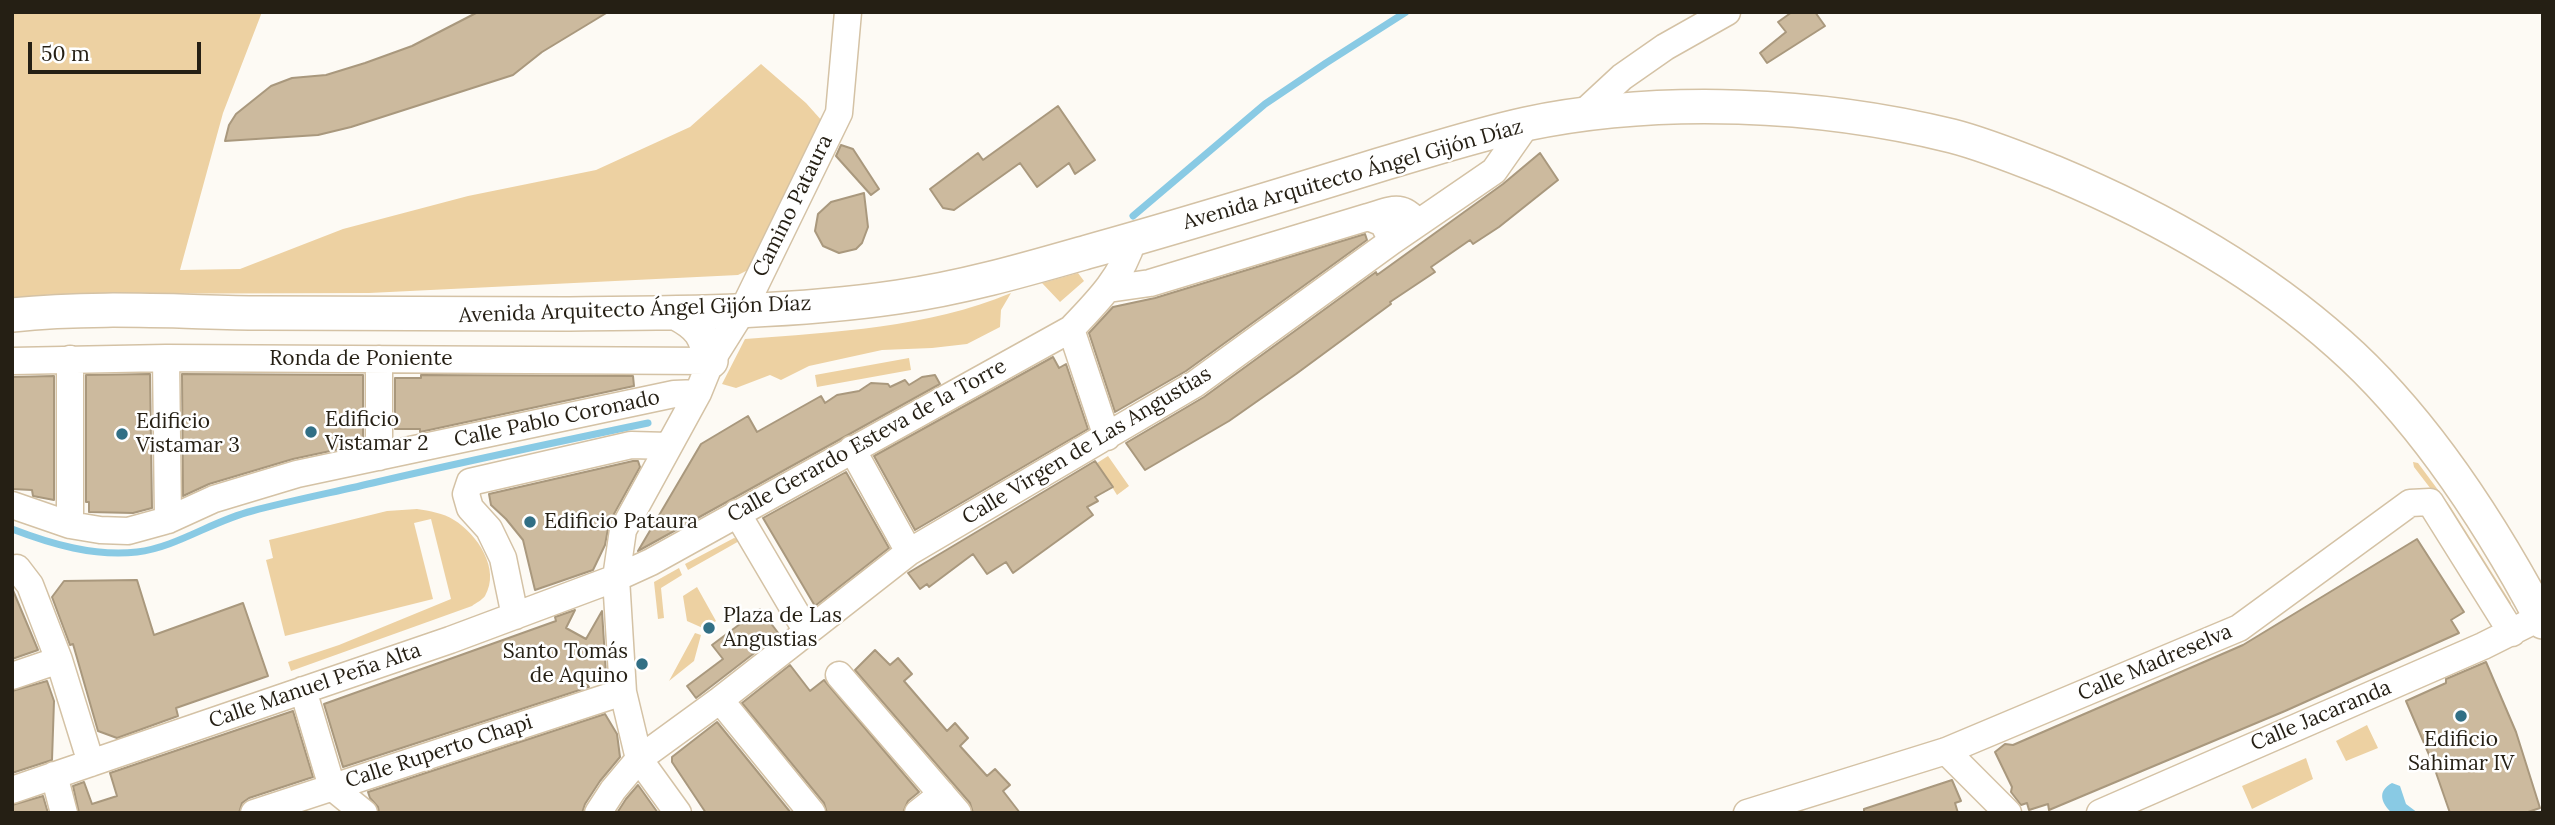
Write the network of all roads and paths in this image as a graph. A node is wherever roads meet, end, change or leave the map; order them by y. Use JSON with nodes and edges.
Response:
{"nodes":[{"id":1,"x":848,"y":12,"type":"edge"},
{"id":2,"x":1727,"y":12,"type":"edge"},
{"id":3,"x":1581,"y":115,"type":"junction"},
{"id":4,"x":1527,"y":124,"type":"junction"},
{"id":5,"x":1462,"y":141,"type":"junction"},
{"id":6,"x":1473,"y":185,"type":"junction"},
{"id":7,"x":1368,"y":217,"type":"junction"},
{"id":8,"x":1418,"y":223,"type":"junction"},
{"id":9,"x":1133,"y":239,"type":"junction"},
{"id":10,"x":1392,"y":241,"type":"junction"},
{"id":11,"x":1108,"y":289,"type":"junction"},
{"id":12,"x":743,"y":310,"type":"junction"},
{"id":13,"x":676,"y":313,"type":"junction"},
{"id":14,"x":12,"y":314,"type":"edge"},
{"id":15,"x":1071,"y":329,"type":"junction"},
{"id":16,"x":166,"y":358,"type":"junction"},
{"id":17,"x":70,"y":359,"type":"junction"},
{"id":18,"x":379,"y":359,"type":"junction"},
{"id":19,"x":12,"y":361,"type":"edge"},
{"id":20,"x":711,"y":361,"type":"junction"},
{"id":21,"x":698,"y":393,"type":"junction"},
{"id":22,"x":1107,"y":437,"type":"junction"},
{"id":23,"x":669,"y":446,"type":"junction"},
{"id":24,"x":852,"y":449,"type":"junction"},
{"id":25,"x":379,"y":457,"type":"junction"},
{"id":26,"x":12,"y":505,"type":"edge"},
{"id":27,"x":737,"y":513,"type":"junction"},
{"id":28,"x":168,"y":520,"type":"junction"},
{"id":29,"x":70,"y":525,"type":"junction"},
{"id":30,"x":909,"y":552,"type":"junction"},
{"id":31,"x":15,"y":569,"type":"edge"},
{"id":32,"x":615,"y":578,"type":"junction"},
{"id":33,"x":515,"y":616,"type":"junction"},
{"id":34,"x":2541,"y":619,"type":"edge"},
{"id":35,"x":806,"y":630,"type":"junction"},
{"id":36,"x":2512,"y":633,"type":"junction"},
{"id":37,"x":59,"y":660,"type":"junction"},
{"id":38,"x":839,"y":675,"type":"dead end"},
{"id":39,"x":12,"y":676,"type":"edge"},
{"id":40,"x":303,"y":690,"type":"junction"},
{"id":41,"x":623,"y":692,"type":"junction"},
{"id":42,"x":720,"y":700,"type":"junction"},
{"id":43,"x":1946,"y":751,"type":"junction"},
{"id":44,"x":639,"y":759,"type":"junction"},
{"id":45,"x":90,"y":763,"type":"junction"},
{"id":46,"x":54,"y":775,"type":"junction"},
{"id":47,"x":332,"y":787,"type":"junction"},
{"id":48,"x":12,"y":790,"type":"edge"},
{"id":49,"x":950,"y":804,"type":"edge"},
{"id":50,"x":64,"y":813,"type":"edge"},
{"id":51,"x":254,"y":813,"type":"edge"},
{"id":52,"x":325,"y":813,"type":"edge"},
{"id":53,"x":364,"y":813,"type":"edge"},
{"id":54,"x":598,"y":813,"type":"edge"},
{"id":55,"x":678,"y":813,"type":"edge"},
{"id":56,"x":812,"y":813,"type":"edge"},
{"id":57,"x":918,"y":813,"type":"edge"},
{"id":58,"x":1746,"y":813,"type":"edge"},
{"id":59,"x":2008,"y":813,"type":"edge"},
{"id":60,"x":2100,"y":813,"type":"edge"}],
"edges":[{"from":1,"to":12,"type":"street","name":"Camino Pataura"},
{"from":2,"to":3,"type":"street"},
{"from":3,"to":4,"type":"main road","name":"Avenida Arquitecto Ángel Gijón Díaz"},
{"from":3,"to":34,"type":"main road","name":"Avenida Arquitecto Ángel Gijón Díaz"},
{"from":4,"to":5,"type":"main road","name":"Avenida Arquitecto Ángel Gijón Díaz"},
{"from":4,"to":6,"type":"street","name":"Calle Virgen de Las Angustias"},
{"from":5,"to":6,"type":"street"},
{"from":5,"to":9,"type":"main road","name":"Avenida Arquitecto Ángel Gijón Díaz"},
{"from":6,"to":8,"type":"street","name":"Calle Virgen de Las Angustias"},
{"from":7,"to":8,"type":"street"},
{"from":7,"to":10,"type":"street"},
{"from":7,"to":11,"type":"street"},
{"from":8,"to":10,"type":"street","name":"Calle Virgen de Las Angustias"},
{"from":9,"to":11,"type":"street","name":"Calle Gerardo Esteva de la Torre"},
{"from":9,"to":12,"type":"main road","name":"Avenida Arquitecto Ángel Gijón Díaz"},
{"from":10,"to":22,"type":"street","name":"Calle Virgen de Las Angustias"},
{"from":11,"to":15,"type":"street","name":"Calle Gerardo Esteva de la Torre"},
{"from":12,"to":13,"type":"main road","name":"Avenida Arquitecto Ángel Gijón Díaz"},
{"from":12,"to":20,"type":"street","name":"Camino Pataura"},
{"from":13,"to":14,"type":"main road","name":"Avenida Arquitecto Ángel Gijón Díaz"},
{"from":13,"to":20,"type":"main road"},
{"from":15,"to":22,"type":"street"},
{"from":15,"to":24,"type":"street","name":"Calle Gerardo Esteva de la Torre"},
{"from":16,"to":17,"type":"street","name":"Ronda de Poniente"},
{"from":16,"to":18,"type":"street","name":"Ronda de Poniente"},
{"from":16,"to":28,"type":"street"},
{"from":17,"to":19,"type":"street","name":"Ronda de Poniente"},
{"from":17,"to":29,"type":"street"},
{"from":18,"to":20,"type":"street","name":"Ronda de Poniente"},
{"from":18,"to":25,"type":"street"},
{"from":20,"to":21,"type":"street","name":"Camino Pataura"},
{"from":21,"to":23,"type":"street","name":"Camino Pataura"},
{"from":21,"to":25,"type":"street","name":"Calle Pablo Coronado"},
{"from":22,"to":30,"type":"street","name":"Calle Virgen de Las Angustias"},
{"from":23,"to":32,"type":"street","name":"Camino Pataura"},
{"from":23,"to":33,"type":"street"},
{"from":24,"to":27,"type":"street","name":"Calle Gerardo Esteva de la Torre"},
{"from":24,"to":30,"type":"street"},
{"from":25,"to":28,"type":"street","name":"Calle Pablo Coronado"},
{"from":26,"to":29,"type":"street","name":"Calle Pablo Coronado"},
{"from":27,"to":32,"type":"street","name":"Calle Gerardo Esteva de la Torre"},
{"from":27,"to":35,"type":"street"},
{"from":28,"to":29,"type":"street","name":"Calle Pablo Coronado"},
{"from":30,"to":35,"type":"street","name":"Calle Virgen de Las Angustias"},
{"from":31,"to":37,"type":"street"},
{"from":32,"to":33,"type":"street","name":"Calle Manuel Peña Alta"},
{"from":32,"to":41,"type":"street","name":"Camino Pataura"},
{"from":33,"to":40,"type":"street","name":"Calle Manuel Peña Alta"},
{"from":34,"to":36,"type":"street","name":"Calle Jacaranda"},
{"from":35,"to":42,"type":"street","name":"Calle Virgen de Las Angustias"},
{"from":36,"to":43,"type":"street","name":"Calle Madreselva"},
{"from":36,"to":60,"type":"street","name":"Calle Jacaranda"},
{"from":37,"to":39,"type":"street"},
{"from":37,"to":45,"type":"street"},
{"from":38,"to":49,"type":"street"},
{"from":40,"to":45,"type":"street","name":"Calle Manuel Peña Alta"},
{"from":40,"to":47,"type":"street"},
{"from":41,"to":44,"type":"street","name":"Camino Pataura"},
{"from":41,"to":47,"type":"street","name":"Calle Ruperto Chapi"},
{"from":42,"to":44,"type":"street","name":"Calle Virgen de Las Angustias"},
{"from":42,"to":56,"type":"street"},
{"from":43,"to":58,"type":"street","name":"Calle Madreselva"},
{"from":43,"to":59,"type":"street"},
{"from":44,"to":54,"type":"street","name":"Calle Virgen de Las Angustias"},
{"from":44,"to":55,"type":"street"},
{"from":45,"to":46,"type":"street","name":"Calle Manuel Peña Alta"},
{"from":46,"to":48,"type":"street","name":"Calle Manuel Peña Alta"},
{"from":46,"to":50,"type":"street"},
{"from":47,"to":51,"type":"street","name":"Calle Ruperto Chapi"},
{"from":47,"to":52,"type":"street"},
{"from":47,"to":53,"type":"street"},
{"from":49,"to":57,"type":"street"}]}
